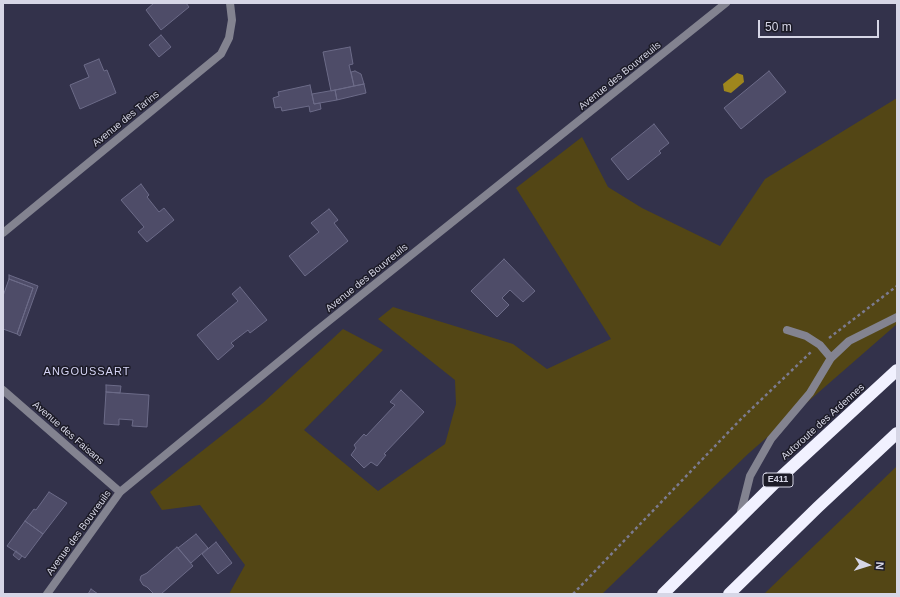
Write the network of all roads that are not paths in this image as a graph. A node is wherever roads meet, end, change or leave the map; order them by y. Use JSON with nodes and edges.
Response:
{"nodes":[{"id":1,"x":230,"y":3,"type":"edge"},
{"id":2,"x":726,"y":3,"type":"edge"},
{"id":3,"x":3,"y":233,"type":"edge"},
{"id":4,"x":897,"y":317,"type":"edge"},
{"id":5,"x":787,"y":330,"type":"dead end"},
{"id":6,"x":831,"y":358,"type":"junction"},
{"id":7,"x":897,"y":370,"type":"edge"},
{"id":8,"x":3,"y":390,"type":"edge"},
{"id":9,"x":897,"y":433,"type":"edge"},
{"id":10,"x":120,"y":492,"type":"junction"},
{"id":11,"x":740,"y":518,"type":"junction"},
{"id":12,"x":47,"y":594,"type":"edge"},
{"id":13,"x":663,"y":594,"type":"edge"},
{"id":14,"x":729,"y":594,"type":"edge"}],
"edges":[{"from":1,"to":3,"type":"street","name":"Avenue des Tarins"},
{"from":2,"to":10,"type":"street","name":"Avenue des Bouvreuils"},
{"from":4,"to":6,"type":"street"},
{"from":5,"to":6,"type":"street"},
{"from":6,"to":11,"type":"street"},
{"from":7,"to":11,"type":"highway","name":"Autoroute des Ardennes","number":"E411"},
{"from":8,"to":10,"type":"street","name":"Avenue des Faisans"},
{"from":9,"to":14,"type":"highway"},
{"from":10,"to":12,"type":"street","name":"Avenue des Bouvreuils"},
{"from":11,"to":13,"type":"highway","name":"Autoroute des Ardennes","number":"E411"}]}
